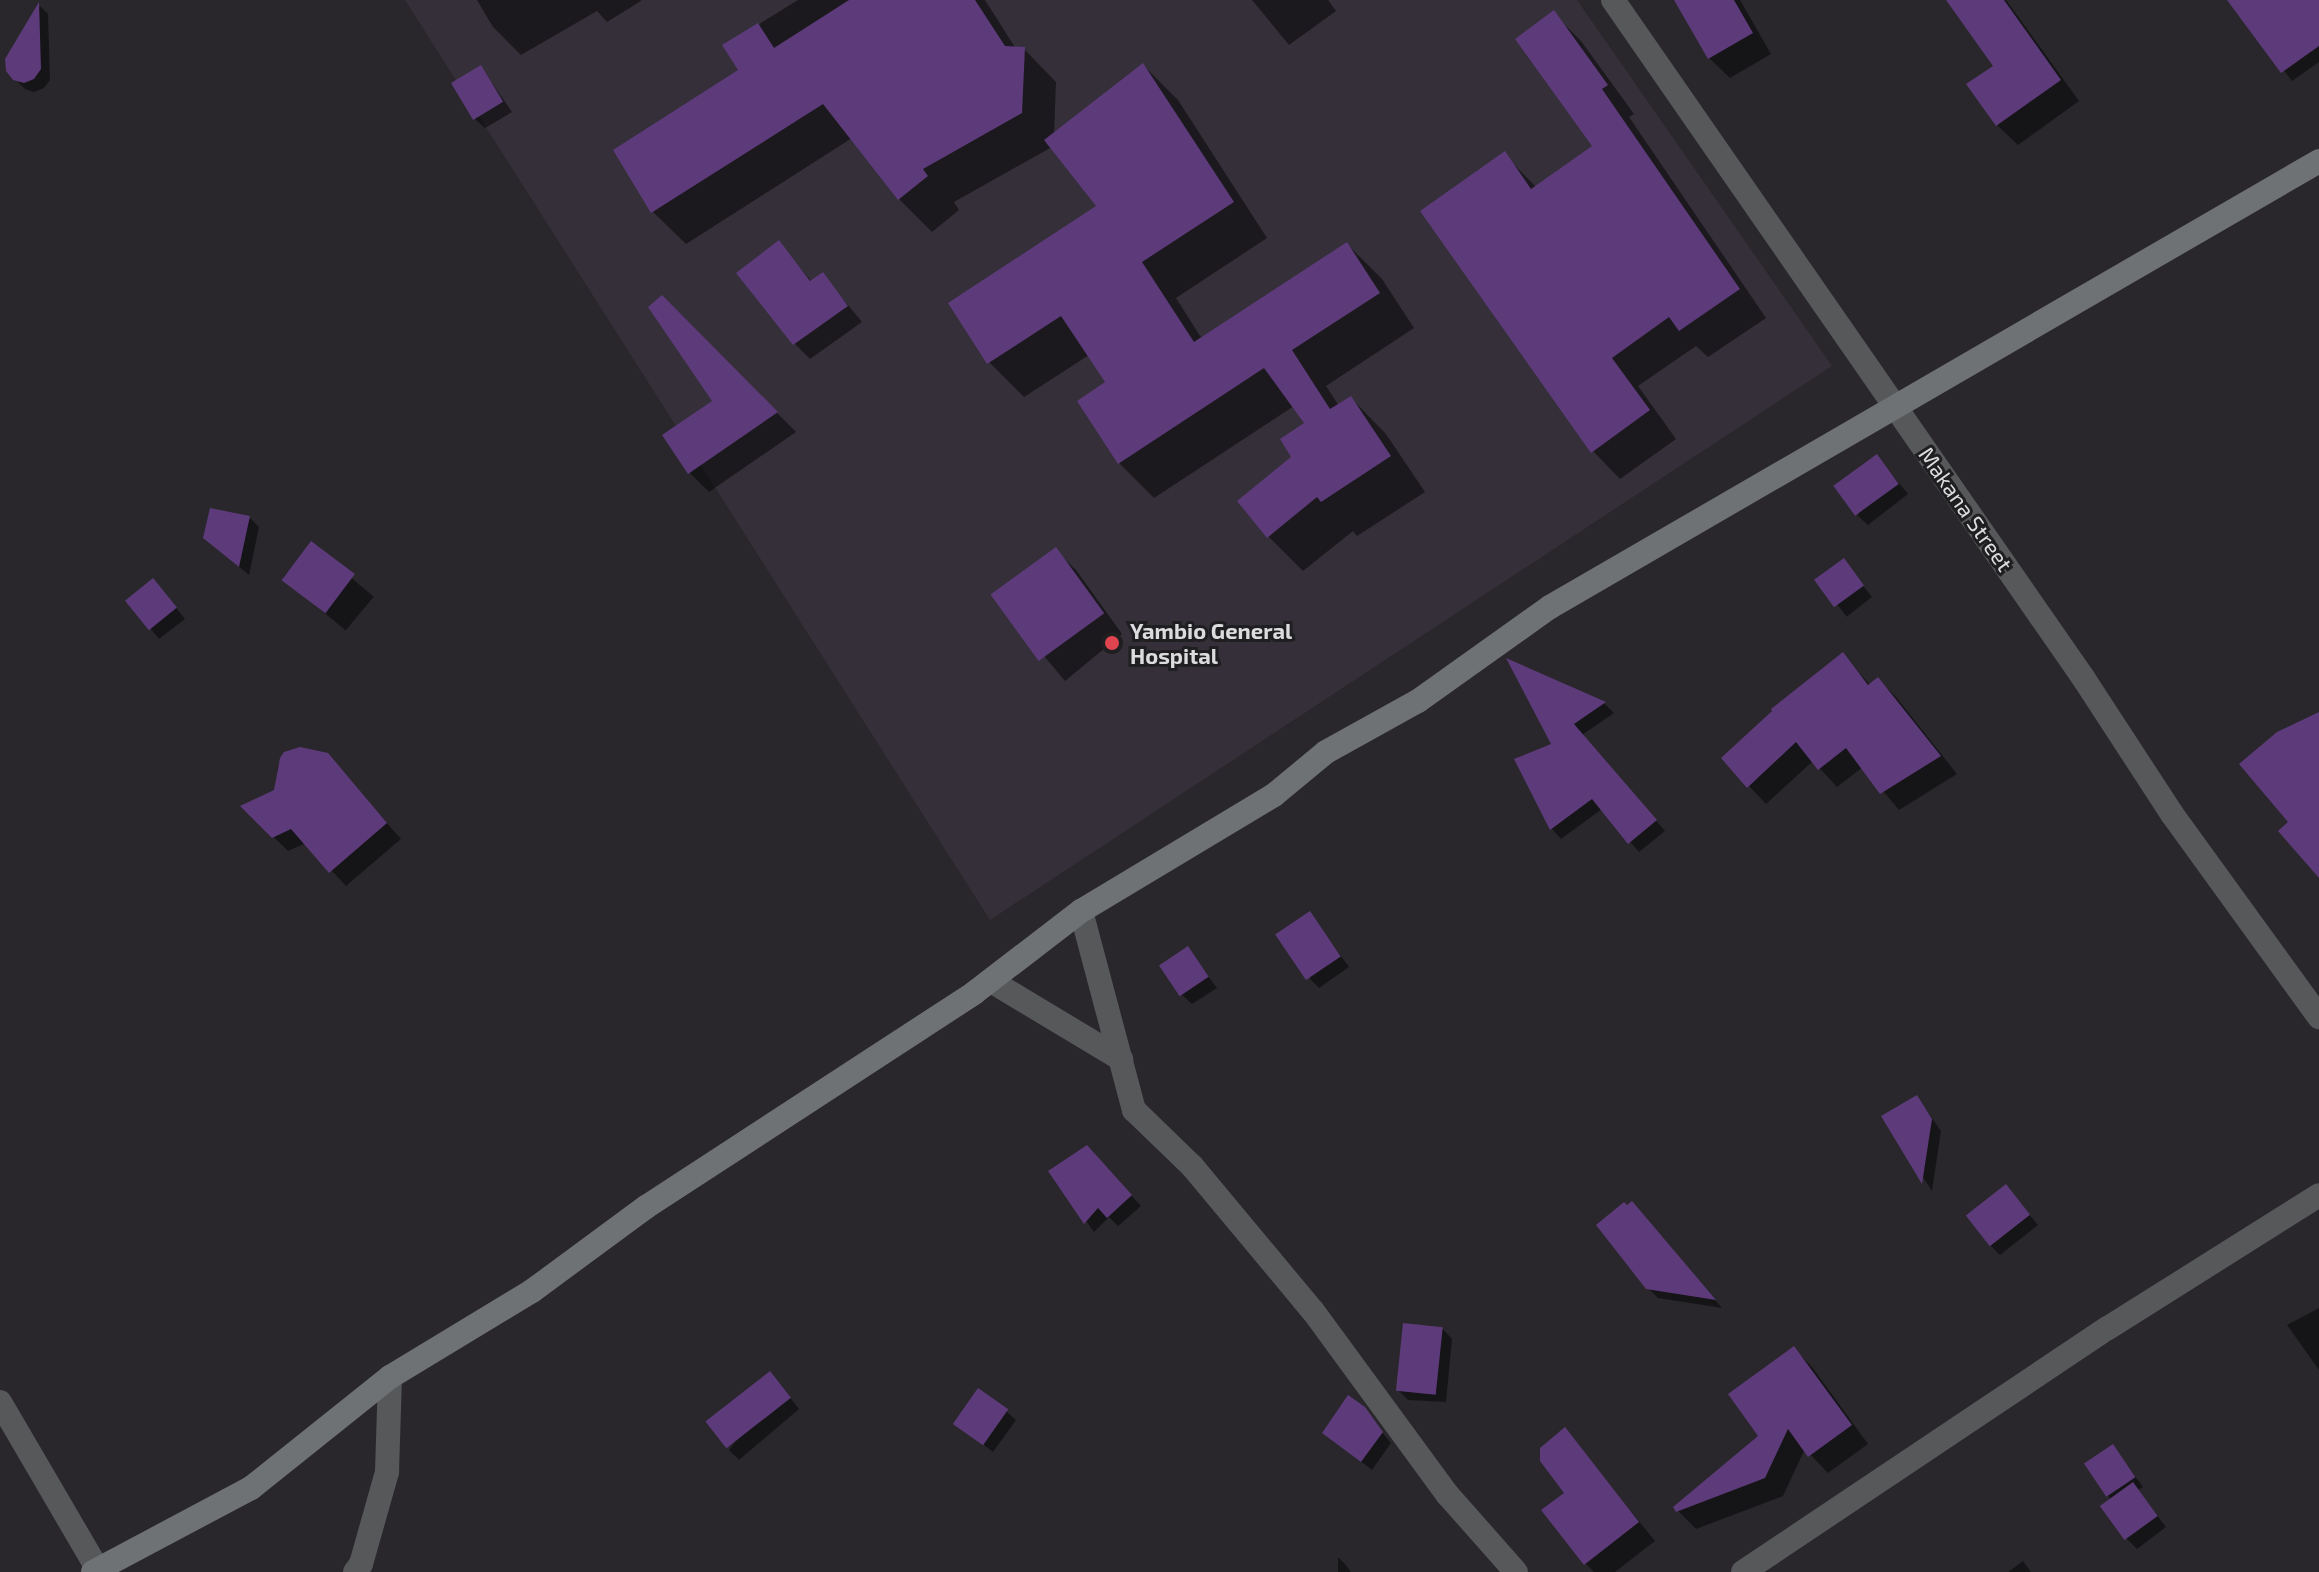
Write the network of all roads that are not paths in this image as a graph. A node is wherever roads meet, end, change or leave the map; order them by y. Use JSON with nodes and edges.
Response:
{"nodes":[{"id":1,"x":1613,"y":0,"type":"edge"},
{"id":2,"x":2319,"y":161,"type":"edge"},
{"id":3,"x":1894,"y":406,"type":"junction"},
{"id":4,"x":1081,"y":911,"type":"junction"},
{"id":5,"x":991,"y":981,"type":"junction"},
{"id":6,"x":2319,"y":1017,"type":"edge"},
{"id":7,"x":1121,"y":1059,"type":"junction"},
{"id":8,"x":2319,"y":1195,"type":"edge"},
{"id":9,"x":390,"y":1377,"type":"junction"},
{"id":10,"x":0,"y":1402,"type":"edge"},
{"id":11,"x":96,"y":1571,"type":"edge"},
{"id":12,"x":355,"y":1572,"type":"edge"},
{"id":13,"x":1516,"y":1572,"type":"edge"},
{"id":14,"x":1743,"y":1572,"type":"edge"}],
"edges":[{"from":1,"to":3,"type":"street","name":"Makana Street"},
{"from":2,"to":3,"type":"street"},
{"from":3,"to":4,"type":"street"},
{"from":3,"to":6,"type":"street","name":"Makana Street"},
{"from":4,"to":5,"type":"street"},
{"from":4,"to":7,"type":"street"},
{"from":5,"to":7,"type":"street"},
{"from":5,"to":9,"type":"street"},
{"from":7,"to":13,"type":"street"},
{"from":8,"to":14,"type":"street"},
{"from":9,"to":11,"type":"street"},
{"from":9,"to":12,"type":"street"},
{"from":10,"to":11,"type":"street"}]}
